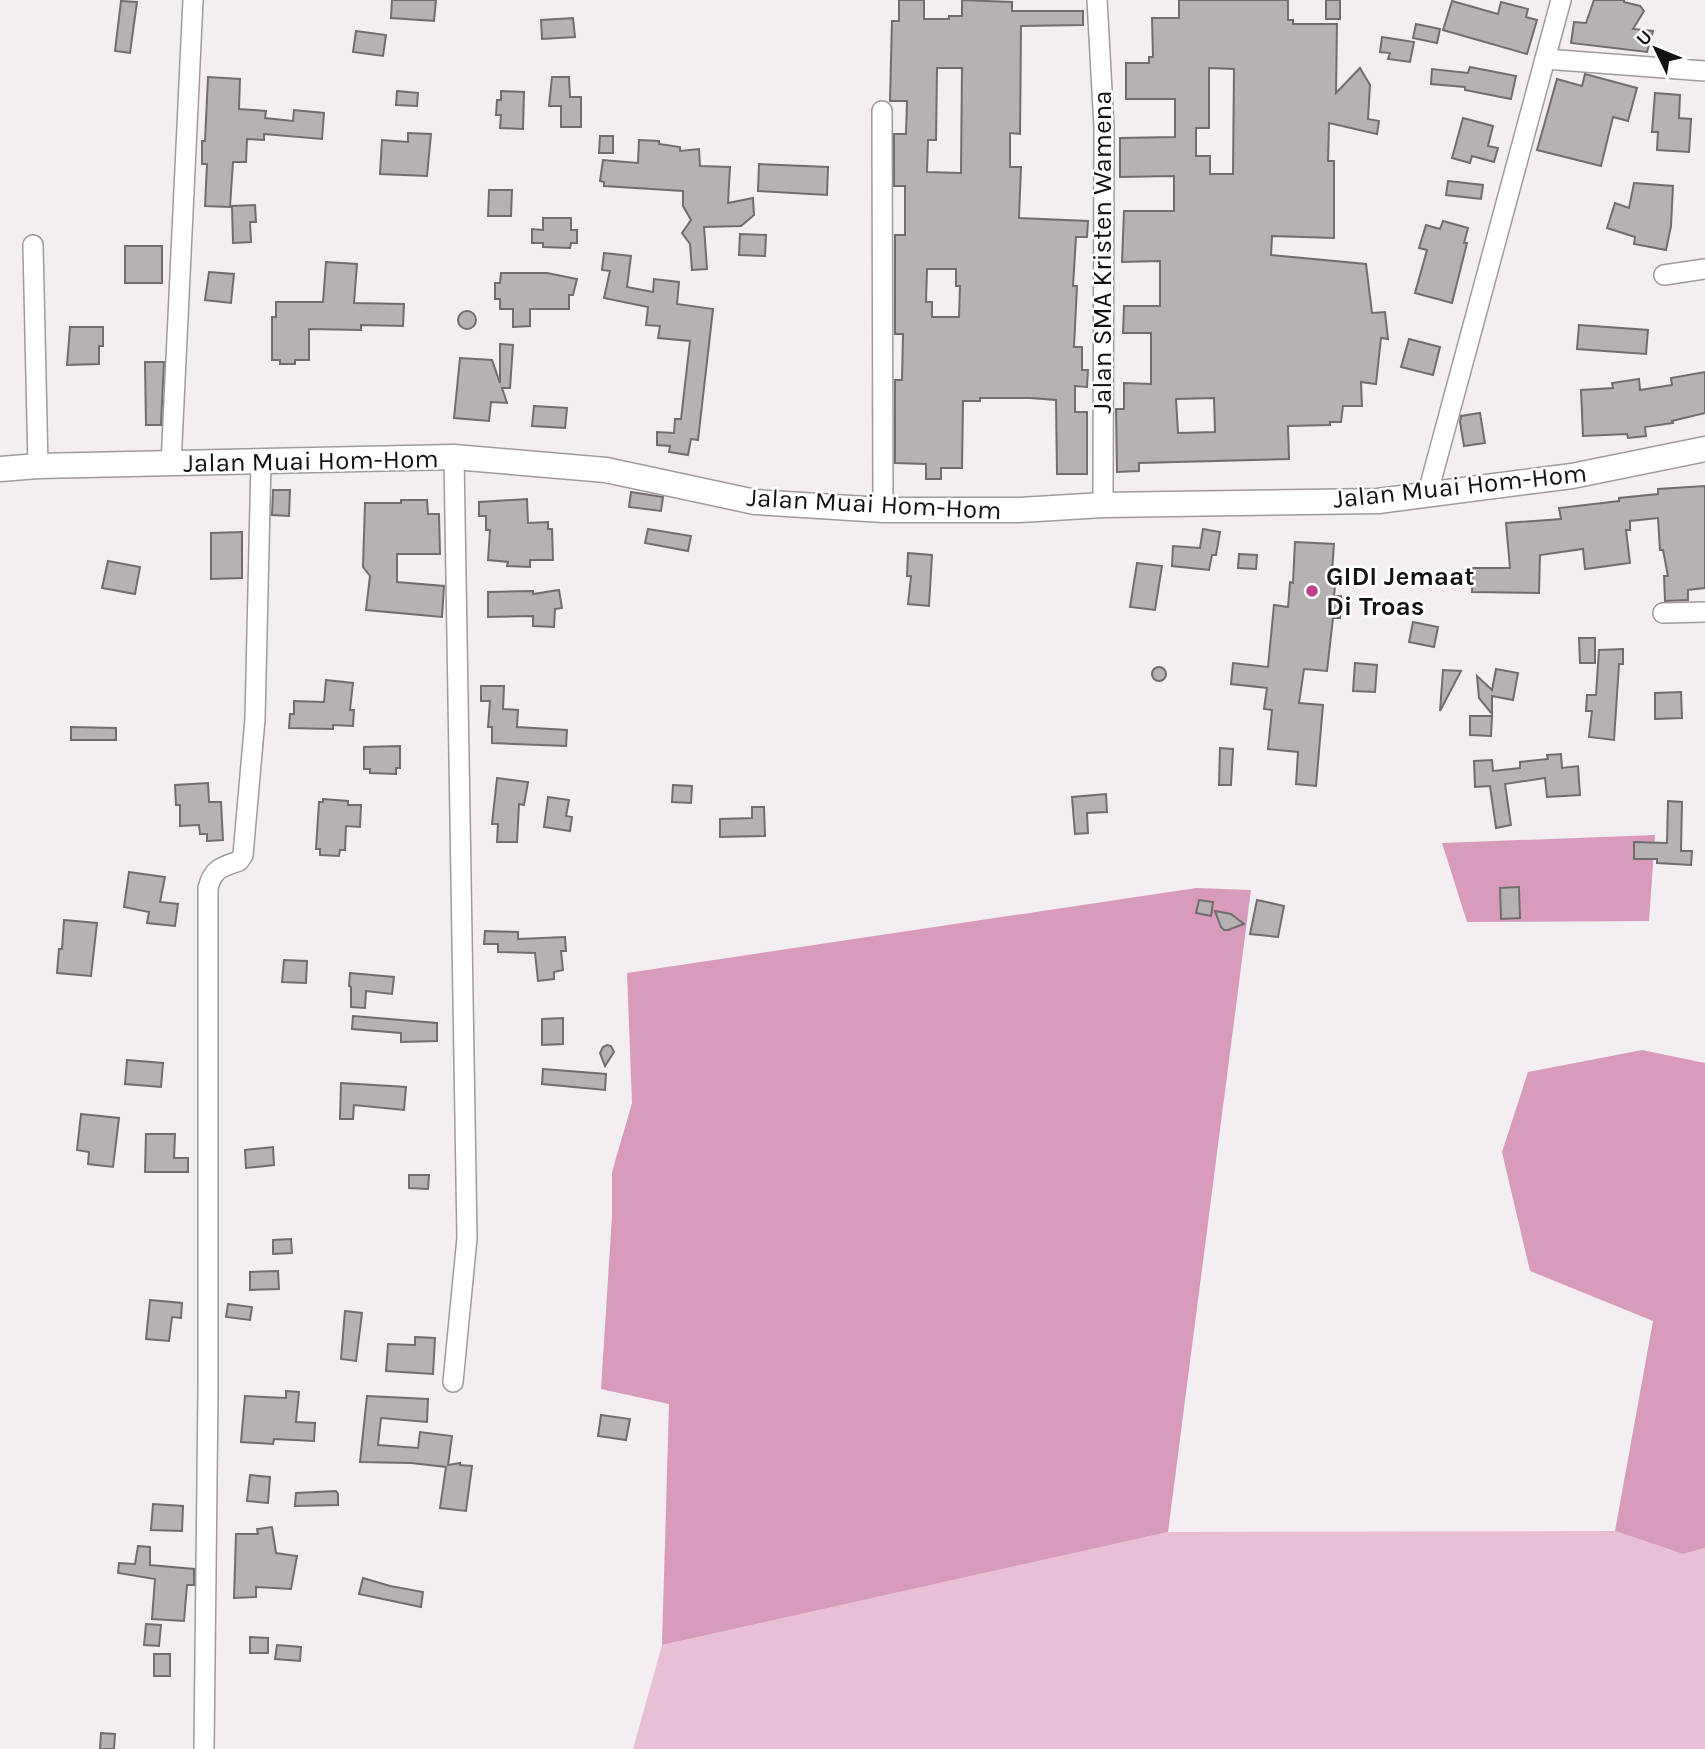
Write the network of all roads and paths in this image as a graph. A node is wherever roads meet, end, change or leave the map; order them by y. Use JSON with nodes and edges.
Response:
{"nodes":[{"id":1,"x":193,"y":0,"type":"edge"},
{"id":2,"x":1097,"y":0,"type":"edge"},
{"id":3,"x":1561,"y":0,"type":"edge"},
{"id":4,"x":1545,"y":59,"type":"junction"},
{"id":5,"x":1705,"y":71,"type":"edge"},
{"id":6,"x":882,"y":111,"type":"dead end"},
{"id":7,"x":33,"y":245,"type":"dead end"},
{"id":8,"x":1705,"y":269,"type":"edge"},
{"id":9,"x":1664,"y":275,"type":"dead end"},
{"id":10,"x":1705,"y":449,"type":"edge"},
{"id":11,"x":454,"y":457,"type":"junction"},
{"id":12,"x":261,"y":461,"type":"junction"},
{"id":13,"x":171,"y":465,"type":"junction"},
{"id":14,"x":38,"y":467,"type":"junction"},
{"id":15,"x":0,"y":469,"type":"edge"},
{"id":16,"x":1427,"y":496,"type":"junction"},
{"id":17,"x":1103,"y":505,"type":"junction"},
{"id":18,"x":883,"y":510,"type":"junction"},
{"id":19,"x":1705,"y":612,"type":"edge"},
{"id":20,"x":1663,"y":613,"type":"dead end"},
{"id":21,"x":453,"y":1381,"type":"dead end"},
{"id":22,"x":204,"y":1749,"type":"edge"}],
"edges":[{"from":1,"to":13,"type":"street"},
{"from":2,"to":17,"type":"street","name":"Jalan SMA Kristen Wamena"},
{"from":3,"to":4,"type":"street"},
{"from":4,"to":5,"type":"street"},
{"from":4,"to":16,"type":"street"},
{"from":6,"to":18,"type":"street"},
{"from":7,"to":14,"type":"street"},
{"from":8,"to":9,"type":"street"},
{"from":10,"to":16,"type":"street","name":"Jalan Muai Hom-Hom"},
{"from":11,"to":12,"type":"street","name":"Jalan Muai Hom-Hom"},
{"from":11,"to":18,"type":"street","name":"Jalan Muai Hom-Hom"},
{"from":11,"to":21,"type":"street"},
{"from":12,"to":13,"type":"street","name":"Jalan Muai Hom-Hom"},
{"from":12,"to":22,"type":"street"},
{"from":13,"to":14,"type":"street","name":"Jalan Muai Hom-Hom"},
{"from":14,"to":15,"type":"street","name":"Jalan Muai Hom-Hom"},
{"from":16,"to":17,"type":"street","name":"Jalan Muai Hom-Hom"},
{"from":17,"to":18,"type":"street","name":"Jalan Muai Hom-Hom"},
{"from":19,"to":20,"type":"street"}]}
